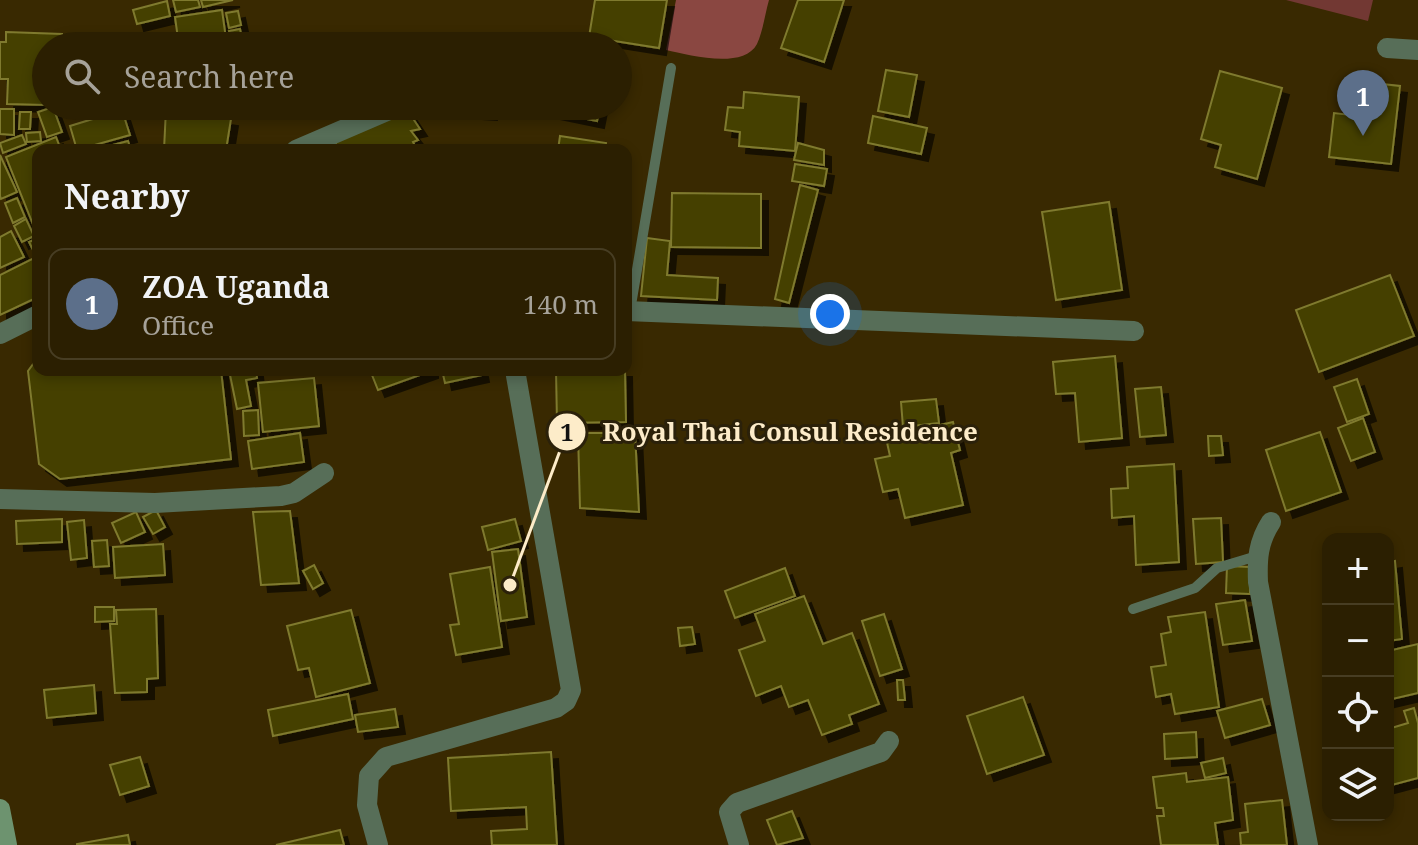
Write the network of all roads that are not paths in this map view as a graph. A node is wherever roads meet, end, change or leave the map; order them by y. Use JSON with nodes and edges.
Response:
{"nodes":[{"id":1,"x":1387,"y":48,"type":"dead end"},
{"id":2,"x":1418,"y":50,"type":"edge"},
{"id":3,"x":671,"y":68,"type":"dead end"},
{"id":4,"x":366,"y":120,"type":"edge"},
{"id":5,"x":310,"y":144,"type":"edge"},
{"id":6,"x":632,"y":288,"type":"edge"},
{"id":7,"x":632,"y":311,"type":"edge"},
{"id":8,"x":32,"y":318,"type":"edge"},
{"id":9,"x":1134,"y":331,"type":"dead end"},
{"id":10,"x":0,"y":334,"type":"edge"},
{"id":11,"x":516,"y":376,"type":"edge"},
{"id":12,"x":324,"y":473,"type":"dead end"},
{"id":13,"x":0,"y":499,"type":"edge"},
{"id":14,"x":1271,"y":522,"type":"dead end"},
{"id":15,"x":1257,"y":556,"type":"junction"},
{"id":16,"x":1133,"y":609,"type":"dead end"},
{"id":17,"x":889,"y":741,"type":"dead end"},
{"id":18,"x":0,"y":809,"type":"edge"},
{"id":19,"x":7,"y":845,"type":"edge"},
{"id":20,"x":378,"y":845,"type":"edge"},
{"id":21,"x":739,"y":845,"type":"edge"},
{"id":22,"x":1308,"y":845,"type":"edge"}],
"edges":[{"from":1,"to":2,"type":"street"},
{"from":3,"to":6,"type":"lane"},
{"from":4,"to":5,"type":"street"},
{"from":7,"to":9,"type":"street"},
{"from":8,"to":10,"type":"street"},
{"from":11,"to":20,"type":"street"},
{"from":12,"to":13,"type":"street"},
{"from":14,"to":15,"type":"street"},
{"from":15,"to":16,"type":"lane"},
{"from":15,"to":22,"type":"street"},
{"from":17,"to":21,"type":"street"},
{"from":18,"to":19,"type":"main road"}]}
